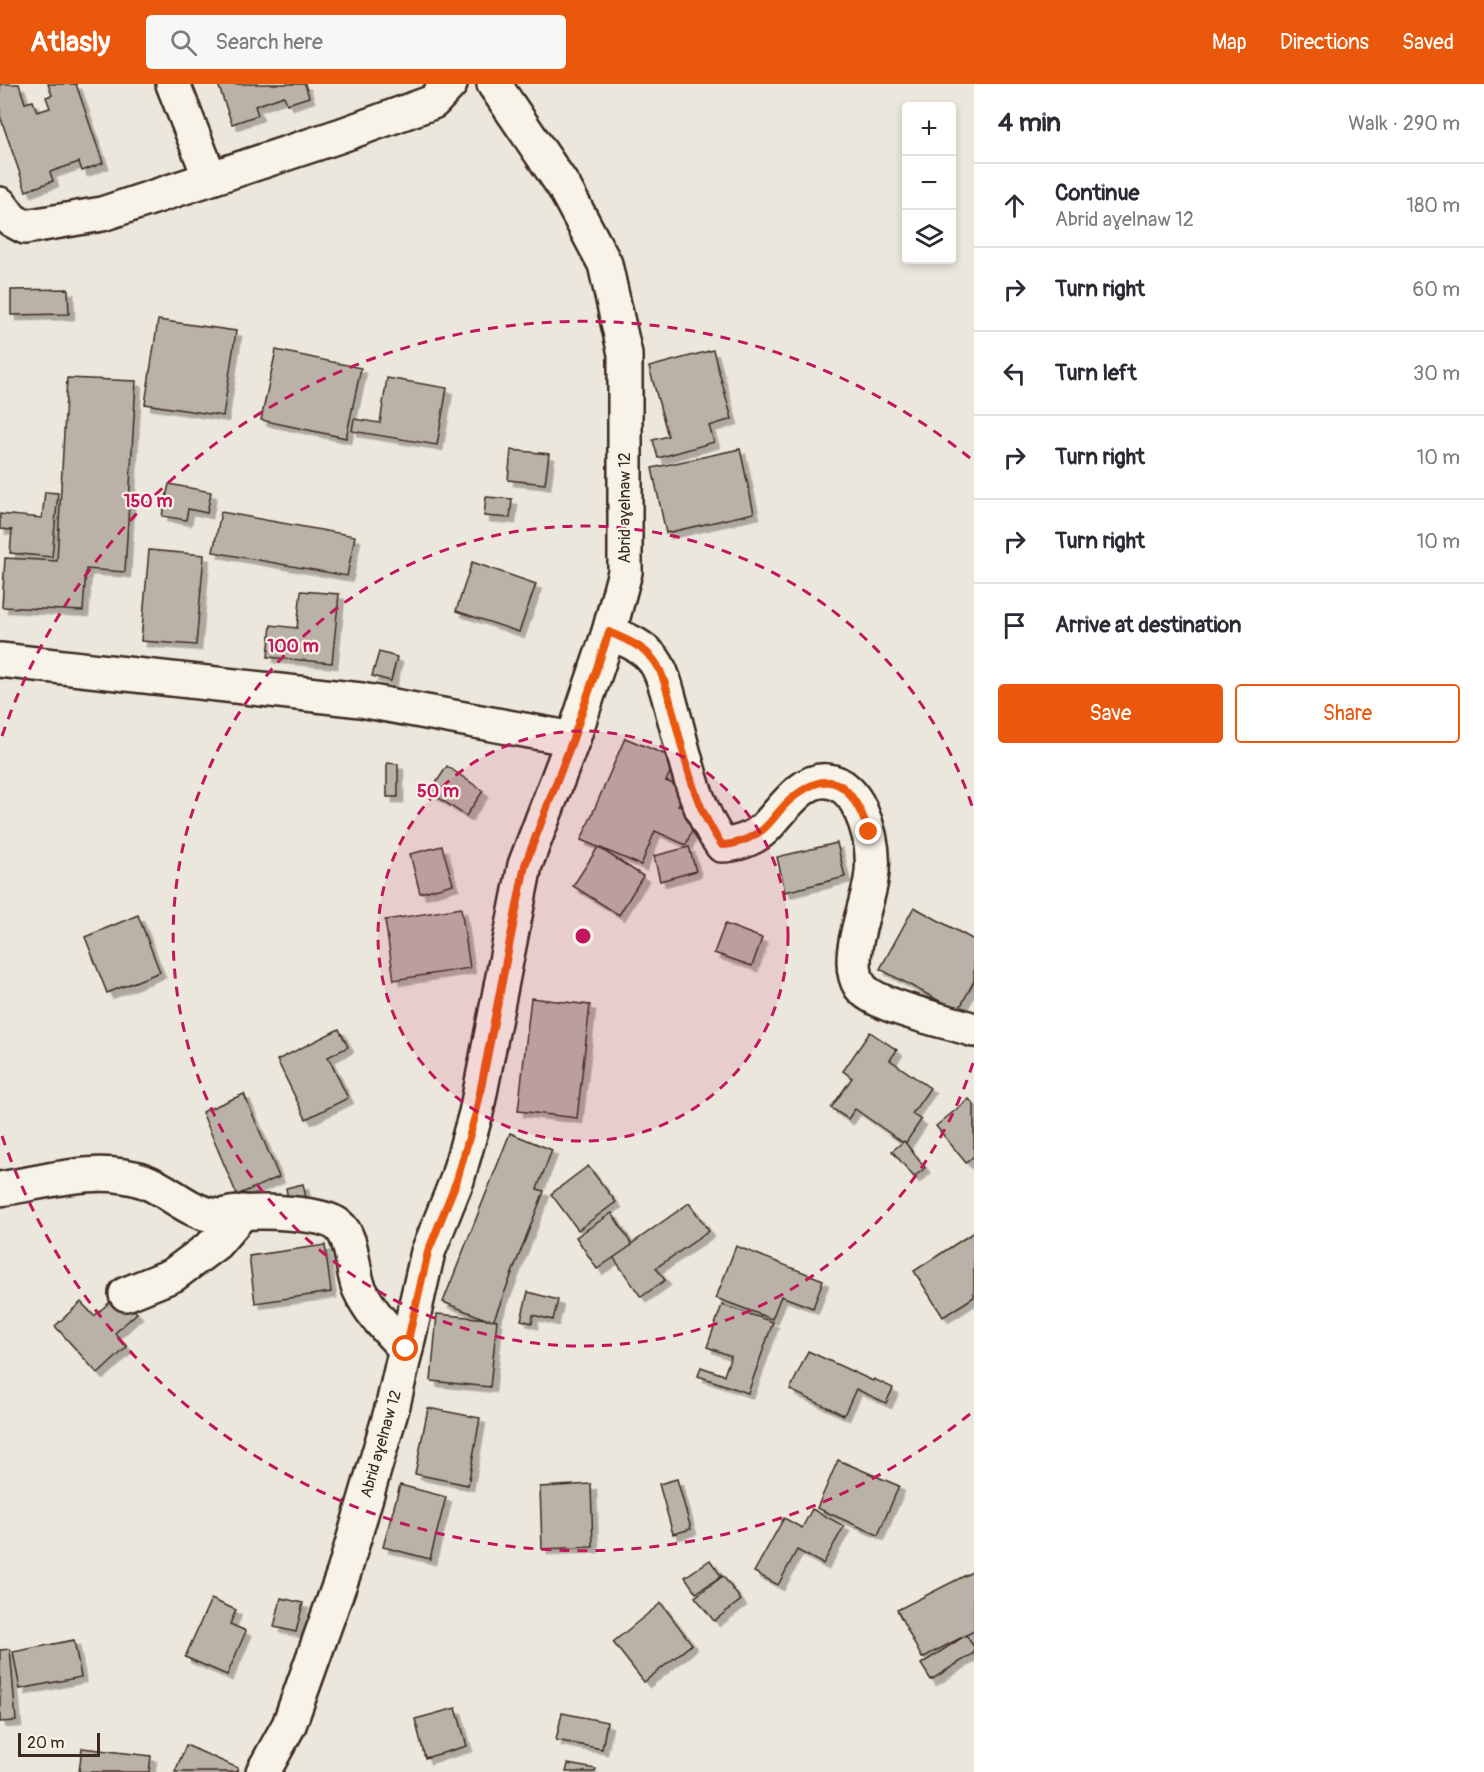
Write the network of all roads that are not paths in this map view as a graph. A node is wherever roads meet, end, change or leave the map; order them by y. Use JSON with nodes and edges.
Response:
{"nodes":[{"id":1,"x":173,"y":84,"type":"edge"},
{"id":2,"x":450,"y":84,"type":"edge"},
{"id":3,"x":494,"y":84,"type":"edge"},
{"id":4,"x":210,"y":178,"type":"junction"},
{"id":5,"x":0,"y":204,"type":"edge"},
{"id":6,"x":609,"y":632,"type":"junction"},
{"id":7,"x":0,"y":660,"type":"edge"},
{"id":8,"x":573,"y":739,"type":"junction"},
{"id":9,"x":974,"y":1030,"type":"edge"},
{"id":10,"x":0,"y":1189,"type":"edge"},
{"id":11,"x":243,"y":1212,"type":"junction"},
{"id":12,"x":126,"y":1294,"type":"dead end"},
{"id":13,"x":406,"y":1349,"type":"junction"},
{"id":14,"x":263,"y":1772,"type":"edge"}],
"edges":[{"from":1,"to":4,"type":"street"},
{"from":2,"to":4,"type":"street"},
{"from":3,"to":6,"type":"street","name":"Abrid aɣelnaw 12"},
{"from":4,"to":5,"type":"street"},
{"from":6,"to":8,"type":"street","name":"Abrid aɣelnaw 12"},
{"from":6,"to":9,"type":"street"},
{"from":7,"to":8,"type":"street"},
{"from":8,"to":13,"type":"street","name":"Abrid aɣelnaw 12"},
{"from":10,"to":11,"type":"street"},
{"from":11,"to":12,"type":"street"},
{"from":11,"to":13,"type":"street"},
{"from":13,"to":14,"type":"street","name":"Abrid aɣelnaw 12"}]}
